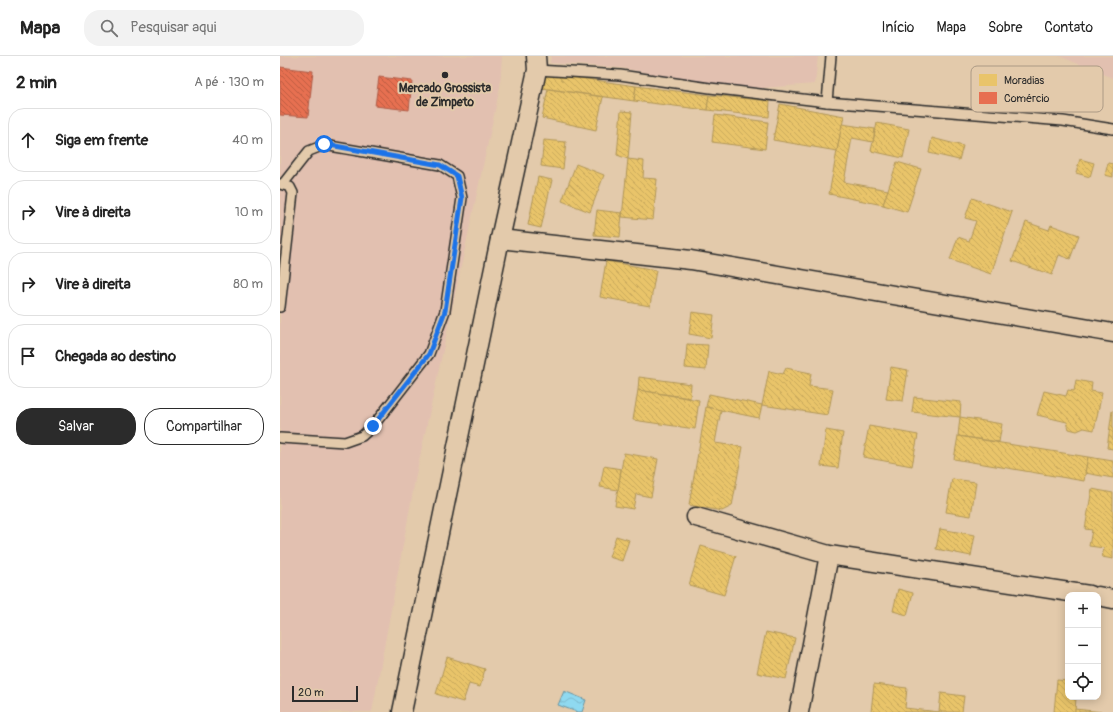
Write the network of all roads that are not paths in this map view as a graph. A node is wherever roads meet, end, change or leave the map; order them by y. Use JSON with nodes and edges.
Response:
{"nodes":[{"id":1,"x":831,"y":56,"type":"edge"},
{"id":2,"x":537,"y":63,"type":"edge"},
{"id":3,"x":827,"y":102,"type":"junction"},
{"id":4,"x":1113,"y":129,"type":"edge"},
{"id":5,"x":281,"y":184,"type":"edge"},
{"id":6,"x":500,"y":239,"type":"junction"},
{"id":7,"x":280,"y":307,"type":"edge"},
{"id":8,"x":1113,"y":333,"type":"edge"},
{"id":9,"x":280,"y":438,"type":"edge"},
{"id":10,"x":696,"y":517,"type":"dead end"},
{"id":11,"x":829,"y":554,"type":"junction"},
{"id":12,"x":1070,"y":592,"type":"edge"},
{"id":13,"x":1101,"y":597,"type":"edge"},
{"id":14,"x":1113,"y":599,"type":"edge"},
{"id":15,"x":402,"y":712,"type":"edge"},
{"id":16,"x":799,"y":712,"type":"edge"}],
"edges":[{"from":1,"to":3,"type":"lane"},
{"from":2,"to":3,"type":"lane"},
{"from":2,"to":6,"type":"street"},
{"from":3,"to":4,"type":"lane"},
{"from":5,"to":7,"type":"lane"},
{"from":5,"to":9,"type":"lane"},
{"from":6,"to":8,"type":"street"},
{"from":6,"to":15,"type":"street"},
{"from":10,"to":11,"type":"street"},
{"from":11,"to":12,"type":"street"},
{"from":11,"to":16,"type":"street"},
{"from":13,"to":14,"type":"street"}]}
